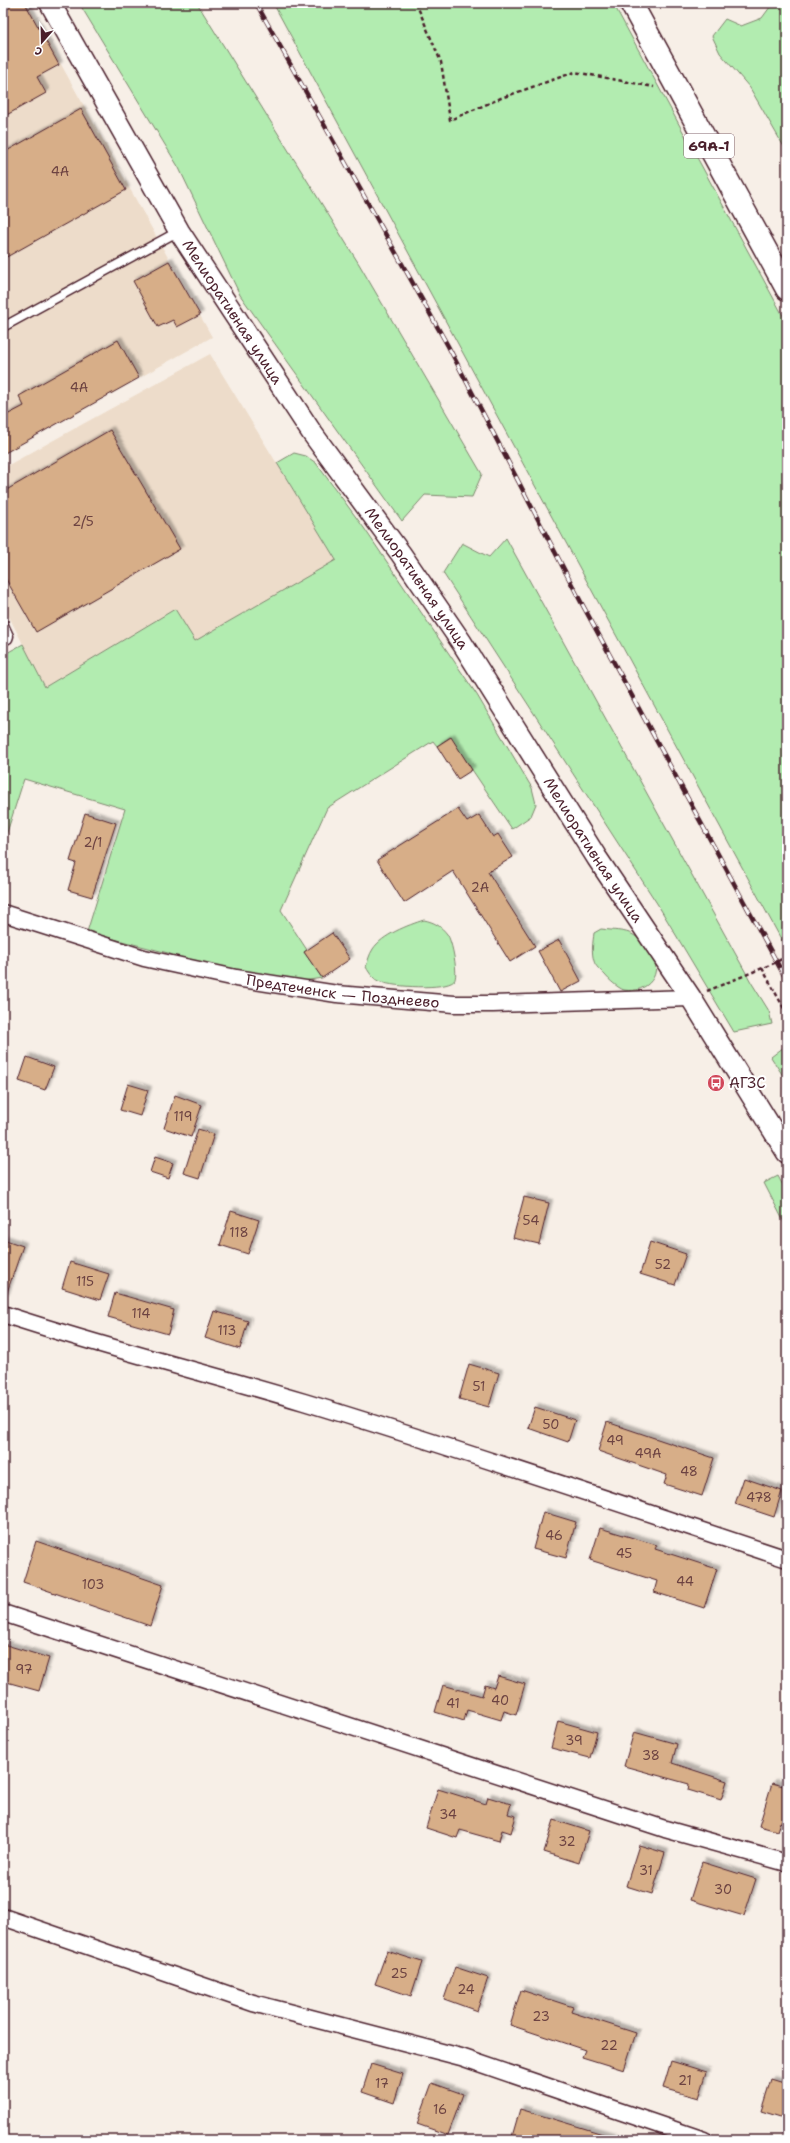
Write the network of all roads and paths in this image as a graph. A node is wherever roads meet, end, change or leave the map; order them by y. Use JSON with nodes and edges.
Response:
{"nodes":[{"id":1,"x":50,"y":3,"type":"edge"},
{"id":2,"x":416,"y":3,"type":"edge"},
{"id":3,"x":631,"y":3,"type":"edge"},
{"id":4,"x":679,"y":91,"type":"junction"},
{"id":5,"x":179,"y":231,"type":"junction"},
{"id":6,"x":787,"y":289,"type":"edge"},
{"id":7,"x":3,"y":327,"type":"edge"},
{"id":8,"x":3,"y":623,"type":"edge"},
{"id":9,"x":3,"y":640,"type":"edge"},
{"id":10,"x":3,"y":913,"type":"edge"},
{"id":11,"x":787,"y":955,"type":"edge"},
{"id":12,"x":762,"y":968,"type":"junction"},
{"id":13,"x":691,"y":998,"type":"junction"},
{"id":14,"x":787,"y":1014,"type":"edge"},
{"id":15,"x":787,"y":1153,"type":"edge"},
{"id":16,"x":3,"y":1314,"type":"edge"},
{"id":17,"x":787,"y":1559,"type":"edge"},
{"id":18,"x":3,"y":1613,"type":"edge"},
{"id":19,"x":787,"y":1863,"type":"edge"},
{"id":20,"x":3,"y":1918,"type":"edge"},
{"id":21,"x":704,"y":2140,"type":"edge"}],
"edges":[{"from":1,"to":5,"type":"street","name":"Мелиоративная улица"},
{"from":2,"to":4,"type":"path"},
{"from":3,"to":4,"type":"main road","number":"69А-1"},
{"from":4,"to":6,"type":"main road","number":"69А-1"},
{"from":5,"to":7,"type":"lane"},
{"from":5,"to":13,"type":"street","name":"Мелиоративная улица"},
{"from":8,"to":9,"type":"lane"},
{"from":10,"to":13,"type":"street","name":"Предтеченск — Позднеево"},
{"from":11,"to":12,"type":"path"},
{"from":12,"to":13,"type":"path"},
{"from":12,"to":14,"type":"path"},
{"from":13,"to":15,"type":"street","name":"Мелиоративная улица"},
{"from":16,"to":17,"type":"street"},
{"from":18,"to":19,"type":"street"},
{"from":20,"to":21,"type":"street"}]}
